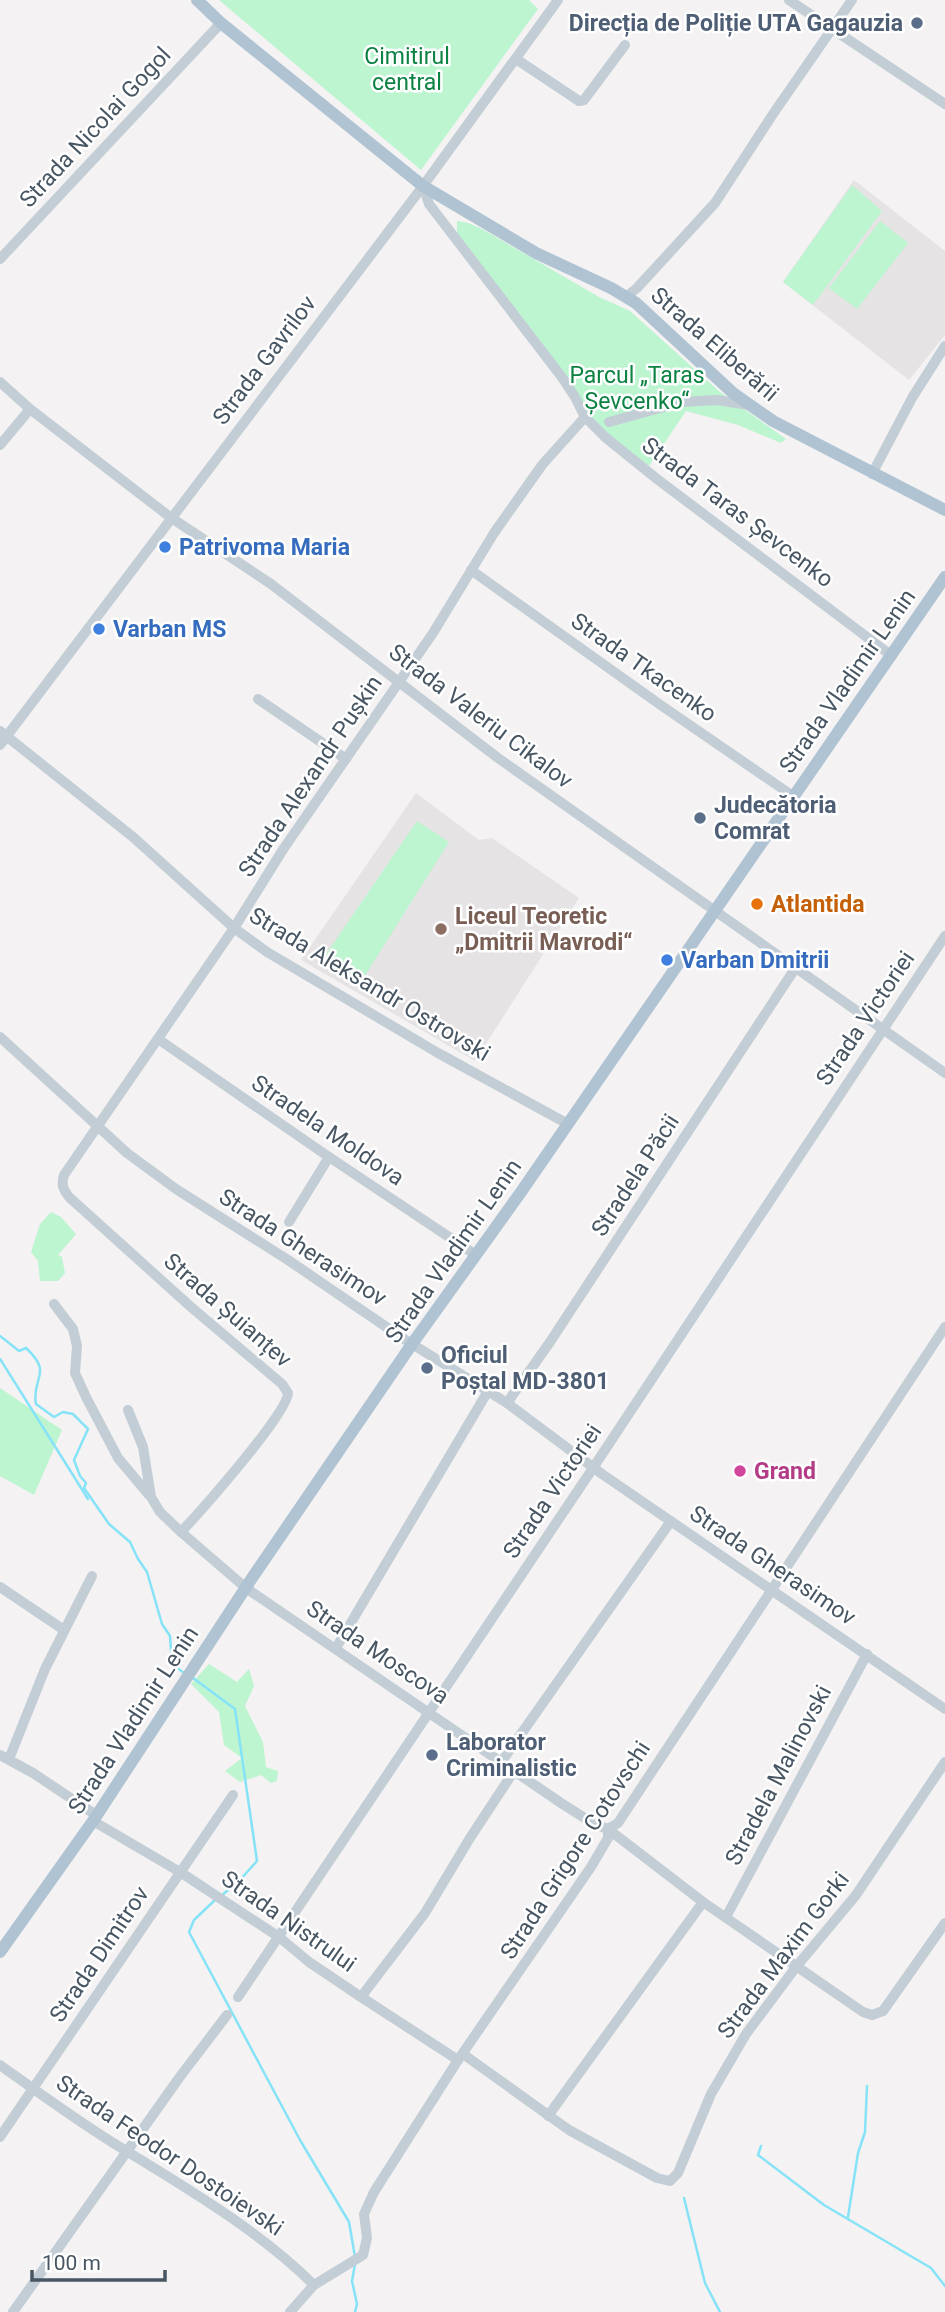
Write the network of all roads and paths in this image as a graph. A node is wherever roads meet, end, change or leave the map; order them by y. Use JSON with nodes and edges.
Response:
{"nodes":[{"id":1,"x":197,"y":0,"type":"edge"},
{"id":2,"x":542,"y":0,"type":"edge"},
{"id":3,"x":558,"y":0,"type":"edge"},
{"id":4,"x":789,"y":0,"type":"edge"},
{"id":5,"x":852,"y":0,"type":"edge"},
{"id":6,"x":551,"y":10,"type":"junction"},
{"id":7,"x":221,"y":23,"type":"junction"},
{"id":8,"x":832,"y":27,"type":"junction"},
{"id":9,"x":625,"y":45,"type":"dead end"},
{"id":10,"x":516,"y":59,"type":"junction"},
{"id":11,"x":945,"y":104,"type":"edge"},
{"id":12,"x":423,"y":187,"type":"junction"},
{"id":13,"x":0,"y":259,"type":"edge"},
{"id":14,"x":626,"y":297,"type":"junction"},
{"id":15,"x":945,"y":346,"type":"edge"},
{"id":16,"x":0,"y":382,"type":"edge"},
{"id":17,"x":749,"y":405,"type":"junction"},
{"id":18,"x":30,"y":409,"type":"junction"},
{"id":19,"x":584,"y":417,"type":"junction"},
{"id":20,"x":610,"y":422,"type":"dead end"},
{"id":21,"x":0,"y":445,"type":"edge"},
{"id":22,"x":872,"y":474,"type":"junction"},
{"id":23,"x":945,"y":510,"type":"edge"},
{"id":24,"x":170,"y":517,"type":"junction"},
{"id":25,"x":471,"y":570,"type":"junction"},
{"id":26,"x":945,"y":577,"type":"edge"},
{"id":27,"x":892,"y":656,"type":"junction"},
{"id":28,"x":400,"y":682,"type":"junction"},
{"id":29,"x":258,"y":699,"type":"dead end"},
{"id":30,"x":2,"y":737,"type":"edge"},
{"id":31,"x":346,"y":759,"type":"junction"},
{"id":32,"x":793,"y":796,"type":"junction"},
{"id":33,"x":716,"y":912,"type":"junction"},
{"id":34,"x":234,"y":928,"type":"junction"},
{"id":35,"x":945,"y":936,"type":"edge"},
{"id":36,"x":796,"y":967,"type":"junction"},
{"id":37,"x":883,"y":1030,"type":"junction"},
{"id":38,"x":0,"y":1037,"type":"edge"},
{"id":39,"x":158,"y":1039,"type":"junction"},
{"id":40,"x":945,"y":1073,"type":"edge"},
{"id":41,"x":568,"y":1124,"type":"junction"},
{"id":42,"x":97,"y":1126,"type":"junction"},
{"id":43,"x":329,"y":1157,"type":"junction"},
{"id":44,"x":289,"y":1222,"type":"dead end"},
{"id":45,"x":476,"y":1255,"type":"junction"},
{"id":46,"x":54,"y":1304,"type":"dead end"},
{"id":47,"x":945,"y":1327,"type":"edge"},
{"id":48,"x":412,"y":1344,"type":"junction"},
{"id":49,"x":488,"y":1391,"type":"junction"},
{"id":50,"x":506,"y":1403,"type":"junction"},
{"id":51,"x":128,"y":1410,"type":"dead end"},
{"id":52,"x":593,"y":1468,"type":"junction"},
{"id":53,"x":151,"y":1497,"type":"junction"},
{"id":54,"x":671,"y":1521,"type":"junction"},
{"id":55,"x":181,"y":1532,"type":"junction"},
{"id":56,"x":92,"y":1576,"type":"dead end"},
{"id":57,"x":0,"y":1587,"type":"edge"},
{"id":58,"x":246,"y":1588,"type":"junction"},
{"id":59,"x":771,"y":1591,"type":"junction"},
{"id":60,"x":64,"y":1630,"type":"junction"},
{"id":61,"x":336,"y":1648,"type":"junction"},
{"id":62,"x":867,"y":1654,"type":"junction"},
{"id":63,"x":945,"y":1709,"type":"edge"},
{"id":64,"x":427,"y":1712,"type":"junction"},
{"id":65,"x":5,"y":1757,"type":"edge"},
{"id":66,"x":502,"y":1761,"type":"junction"},
{"id":67,"x":945,"y":1762,"type":"edge"},
{"id":68,"x":514,"y":1771,"type":"junction"},
{"id":69,"x":233,"y":1795,"type":"dead end"},
{"id":70,"x":94,"y":1818,"type":"junction"},
{"id":71,"x":608,"y":1829,"type":"junction"},
{"id":72,"x":180,"y":1872,"type":"junction"},
{"id":73,"x":703,"y":1902,"type":"junction"},
{"id":74,"x":726,"y":1917,"type":"junction"},
{"id":75,"x":945,"y":1923,"type":"edge"},
{"id":76,"x":279,"y":1937,"type":"junction"},
{"id":77,"x":0,"y":1952,"type":"edge"},
{"id":78,"x":796,"y":1967,"type":"junction"},
{"id":79,"x":238,"y":1997,"type":"dead end"},
{"id":80,"x":361,"y":1997,"type":"junction"},
{"id":81,"x":227,"y":2015,"type":"dead end"},
{"id":82,"x":461,"y":2057,"type":"junction"},
{"id":83,"x":0,"y":2065,"type":"edge"},
{"id":84,"x":33,"y":2089,"type":"junction"},
{"id":85,"x":548,"y":2116,"type":"junction"},
{"id":86,"x":0,"y":2137,"type":"edge"},
{"id":87,"x":127,"y":2152,"type":"junction"},
{"id":88,"x":670,"y":2181,"type":"joint"},
{"id":89,"x":314,"y":2285,"type":"junction"},
{"id":90,"x":13,"y":2312,"type":"edge"},
{"id":91,"x":290,"y":2312,"type":"edge"}],
"edges":[{"from":1,"to":7,"type":"main road","name":"Strada Taras Șevcenko"},
{"from":2,"to":6,"type":"street"},
{"from":3,"to":6,"type":"street","name":"Strada Gavrilov"},
{"from":4,"to":8,"type":"street"},
{"from":5,"to":8,"type":"street"},
{"from":6,"to":10,"type":"street","name":"Strada Gavrilov"},
{"from":7,"to":12,"type":"main road","name":"Strada Taras Șevcenko"},
{"from":7,"to":13,"type":"street","name":"Strada Nicolai Gogol"},
{"from":8,"to":11,"type":"street"},
{"from":8,"to":14,"type":"street"},
{"from":9,"to":10,"type":"street"},
{"from":10,"to":12,"type":"street","name":"Strada Gavrilov"},
{"from":12,"to":14,"type":"main road","name":"Strada Eliberării"},
{"from":12,"to":19,"type":"street","name":"Strada Taras Șevcenko"},
{"from":12,"to":24,"type":"street","name":"Strada Gavrilov"},
{"from":14,"to":17,"type":"main road","name":"Strada Eliberării"},
{"from":15,"to":22,"type":"street"},
{"from":16,"to":18,"type":"street","name":"Strada Valeriu Cikalov"},
{"from":17,"to":20,"type":"street"},
{"from":17,"to":22,"type":"main road","name":"Strada Eliberării"},
{"from":18,"to":21,"type":"street"},
{"from":18,"to":24,"type":"street","name":"Strada Valeriu Cikalov"},
{"from":19,"to":25,"type":"street","name":"Strada Alexandr Pușkin"},
{"from":19,"to":27,"type":"street","name":"Strada Taras Șevcenko"},
{"from":22,"to":23,"type":"main road","name":"Strada Eliberării"},
{"from":24,"to":28,"type":"street","name":"Strada Valeriu Cikalov"},
{"from":24,"to":30,"type":"street","name":"Strada Gavrilov"},
{"from":25,"to":28,"type":"street","name":"Strada Alexandr Pușkin"},
{"from":25,"to":32,"type":"street","name":"Strada Tkacenko"},
{"from":26,"to":27,"type":"main road","name":"Strada Vladimir Lenin"},
{"from":27,"to":32,"type":"main road","name":"Strada Vladimir Lenin"},
{"from":28,"to":31,"type":"street","name":"Strada Alexandr Pușkin"},
{"from":28,"to":33,"type":"street","name":"Strada Valeriu Cikalov"},
{"from":29,"to":31,"type":"street"},
{"from":30,"to":34,"type":"street","name":"Strada Aleksandr Ostrovski"},
{"from":31,"to":34,"type":"street","name":"Strada Alexandr Pușkin"},
{"from":32,"to":33,"type":"main road","name":"Strada Vladimir Lenin"},
{"from":33,"to":36,"type":"street","name":"Strada Valeriu Cikalov"},
{"from":33,"to":41,"type":"main road","name":"Strada Vladimir Lenin"},
{"from":34,"to":39,"type":"street","name":"Strada Alexandr Pușkin"},
{"from":34,"to":41,"type":"street","name":"Strada Aleksandr Ostrovski"},
{"from":35,"to":37,"type":"street","name":"Strada Victoriei"},
{"from":36,"to":37,"type":"street","name":"Strada Valeriu Cikalov"},
{"from":36,"to":50,"type":"street","name":"Stradela Păcii"},
{"from":37,"to":40,"type":"street","name":"Strada Valeriu Cikalov"},
{"from":37,"to":52,"type":"street","name":"Strada Victoriei"},
{"from":38,"to":42,"type":"street","name":"Strada Gherasimov"},
{"from":39,"to":42,"type":"street","name":"Strada Alexandr Pușkin"},
{"from":39,"to":43,"type":"street","name":"Stradela Moldova"},
{"from":41,"to":45,"type":"main road","name":"Strada Vladimir Lenin"},
{"from":42,"to":48,"type":"street","name":"Strada Gherasimov"},
{"from":42,"to":55,"type":"street","name":"Strada Șuianțev"},
{"from":43,"to":44,"type":"street"},
{"from":43,"to":45,"type":"street","name":"Stradela Moldova"},
{"from":45,"to":48,"type":"main road","name":"Strada Vladimir Lenin"},
{"from":46,"to":53,"type":"street","name":"Strada Moscova"},
{"from":47,"to":59,"type":"street","name":"Strada Grigore Cotovschi"},
{"from":48,"to":49,"type":"street","name":"Strada Gherasimov"},
{"from":48,"to":58,"type":"main road","name":"Strada Vladimir Lenin"},
{"from":49,"to":50,"type":"street","name":"Strada Gherasimov"},
{"from":49,"to":61,"type":"street"},
{"from":50,"to":52,"type":"street","name":"Strada Gherasimov"},
{"from":51,"to":53,"type":"street","name":"Strada Moscova"},
{"from":52,"to":54,"type":"street","name":"Strada Gherasimov"},
{"from":52,"to":64,"type":"street","name":"Strada Victoriei"},
{"from":53,"to":55,"type":"street","name":"Strada Moscova"},
{"from":54,"to":59,"type":"street","name":"Strada Gherasimov"},
{"from":54,"to":66,"type":"street"},
{"from":55,"to":58,"type":"street","name":"Strada Moscova"},
{"from":56,"to":60,"type":"street"},
{"from":57,"to":60,"type":"street"},
{"from":58,"to":61,"type":"street","name":"Strada Moscova"},
{"from":58,"to":70,"type":"main road","name":"Strada Vladimir Lenin"},
{"from":59,"to":62,"type":"street","name":"Strada Gherasimov"},
{"from":59,"to":71,"type":"street","name":"Strada Grigore Cotovschi"},
{"from":60,"to":65,"type":"street"},
{"from":61,"to":64,"type":"street","name":"Strada Moscova"},
{"from":62,"to":63,"type":"street","name":"Strada Gherasimov"},
{"from":62,"to":74,"type":"street","name":"Stradela Malinovski"},
{"from":64,"to":66,"type":"street","name":"Strada Moscova"},
{"from":64,"to":76,"type":"street","name":"Strada Victoriei"},
{"from":65,"to":70,"type":"street","name":"Strada Nistrului"},
{"from":66,"to":68,"type":"street","name":"Strada Moscova"},
{"from":67,"to":78,"type":"street","name":"Strada Maxim Gorki"},
{"from":68,"to":71,"type":"street","name":"Strada Moscova"},
{"from":68,"to":80,"type":"street"},
{"from":69,"to":72,"type":"street","name":"Strada Dimitrov"},
{"from":70,"to":72,"type":"street","name":"Strada Nistrului"},
{"from":70,"to":77,"type":"main road","name":"Strada Vladimir Lenin"},
{"from":71,"to":73,"type":"street","name":"Strada Moscova"},
{"from":71,"to":82,"type":"street","name":"Strada Grigore Cotovschi"},
{"from":72,"to":76,"type":"street","name":"Strada Nistrului"},
{"from":72,"to":84,"type":"street","name":"Strada Dimitrov"},
{"from":73,"to":74,"type":"street","name":"Strada Moscova"},
{"from":73,"to":85,"type":"street"},
{"from":74,"to":78,"type":"street","name":"Strada Moscova"},
{"from":75,"to":78,"type":"street","name":"Strada Moscova"},
{"from":76,"to":79,"type":"street","name":"Strada Victoriei"},
{"from":76,"to":80,"type":"street","name":"Strada Nistrului"},
{"from":78,"to":88,"type":"street","name":"Strada Maxim Gorki"},
{"from":80,"to":82,"type":"street","name":"Strada Nistrului"},
{"from":81,"to":87,"type":"street"},
{"from":82,"to":85,"type":"street","name":"Strada Nistrului"},
{"from":82,"to":89,"type":"street","name":"Strada Grigore Cotovschi"},
{"from":83,"to":84,"type":"street","name":"Strada Feodor Dostoievski"},
{"from":84,"to":86,"type":"street","name":"Strada Dimitrov"},
{"from":84,"to":87,"type":"street","name":"Strada Feodor Dostoievski"},
{"from":85,"to":88,"type":"street","name":"Strada Nistrului"},
{"from":87,"to":89,"type":"street","name":"Strada Feodor Dostoievski"},
{"from":87,"to":90,"type":"street"},
{"from":89,"to":91,"type":"street","name":"Strada Grigore Cotovschi"}]}
